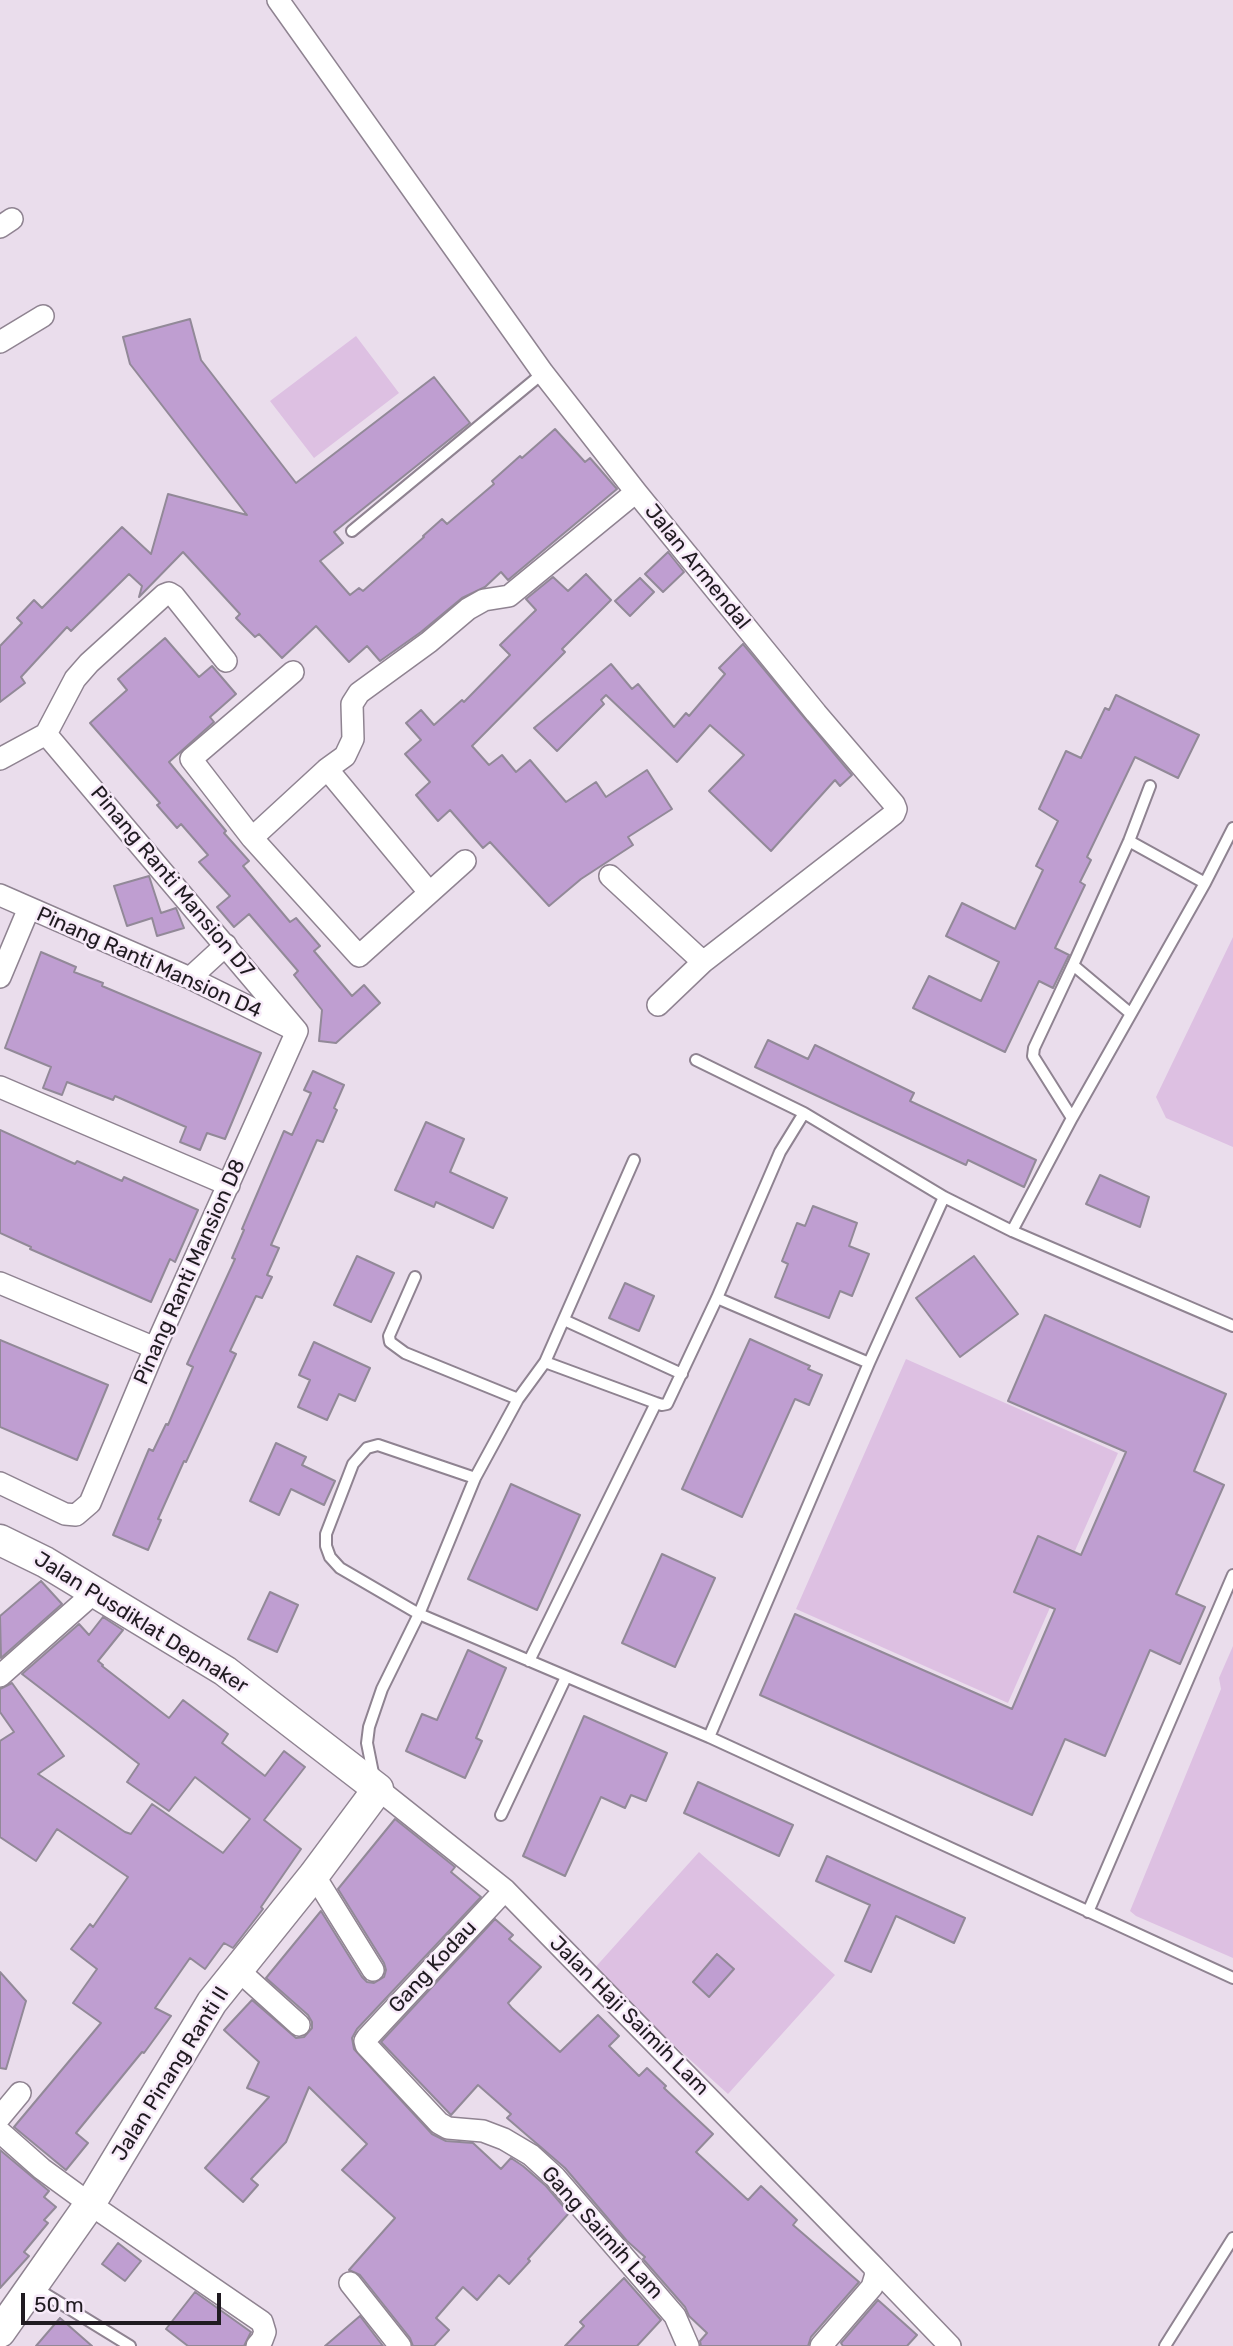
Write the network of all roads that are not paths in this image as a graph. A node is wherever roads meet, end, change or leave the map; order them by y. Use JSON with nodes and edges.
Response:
{"nodes":[{"id":1,"x":278,"y":0,"type":"edge"},
{"id":2,"x":43,"y":316,"type":"dead end"},
{"id":3,"x":0,"y":342,"type":"edge"},
{"id":4,"x":543,"y":373,"type":"junction"},
{"id":5,"x":636,"y":492,"type":"junction"},
{"id":6,"x":352,"y":531,"type":"dead end"},
{"id":7,"x":226,"y":661,"type":"dead end"},
{"id":8,"x":293,"y":672,"type":"dead end"},
{"id":9,"x":46,"y":734,"type":"junction"},
{"id":10,"x":0,"y":759,"type":"edge"},
{"id":11,"x":327,"y":769,"type":"junction"},
{"id":12,"x":1150,"y":786,"type":"dead end"},
{"id":13,"x":1233,"y":828,"type":"edge"},
{"id":14,"x":252,"y":838,"type":"junction"},
{"id":15,"x":1129,"y":841,"type":"junction"},
{"id":16,"x":465,"y":861,"type":"dead end"},
{"id":17,"x":610,"y":876,"type":"dead end"},
{"id":18,"x":1205,"y":883,"type":"junction"},
{"id":19,"x":429,"y":892,"type":"junction"},
{"id":20,"x":1,"y":899,"type":"edge"},
{"id":21,"x":29,"y":908,"type":"junction"},
{"id":22,"x":226,"y":945,"type":"junction"},
{"id":23,"x":703,"y":962,"type":"junction"},
{"id":24,"x":1073,"y":965,"type":"junction"},
{"id":25,"x":0,"y":977,"type":"edge"},
{"id":26,"x":190,"y":978,"type":"junction"},
{"id":27,"x":658,"y":1005,"type":"dead end"},
{"id":28,"x":1130,"y":1013,"type":"junction"},
{"id":29,"x":297,"y":1031,"type":"junction"},
{"id":30,"x":696,"y":1060,"type":"dead end"},
{"id":31,"x":0,"y":1087,"type":"edge"},
{"id":32,"x":804,"y":1113,"type":"junction"},
{"id":33,"x":1072,"y":1118,"type":"junction"},
{"id":34,"x":634,"y":1160,"type":"dead end"},
{"id":35,"x":229,"y":1185,"type":"junction"},
{"id":36,"x":944,"y":1197,"type":"junction"},
{"id":37,"x":1012,"y":1231,"type":"junction"},
{"id":38,"x":415,"y":1277,"type":"dead end"},
{"id":39,"x":0,"y":1283,"type":"edge"},
{"id":40,"x":717,"y":1298,"type":"junction"},
{"id":41,"x":564,"y":1320,"type":"junction"},
{"id":42,"x":1233,"y":1326,"type":"edge"},
{"id":43,"x":155,"y":1348,"type":"junction"},
{"id":44,"x":545,"y":1362,"type":"junction"},
{"id":45,"x":869,"y":1363,"type":"junction"},
{"id":46,"x":682,"y":1374,"type":"junction"},
{"id":47,"x":519,"y":1399,"type":"junction"},
{"id":48,"x":656,"y":1403,"type":"junction"},
{"id":49,"x":475,"y":1478,"type":"junction"},
{"id":50,"x":0,"y":1483,"type":"edge"},
{"id":51,"x":0,"y":1540,"type":"edge"},
{"id":52,"x":1233,"y":1575,"type":"edge"},
{"id":53,"x":95,"y":1592,"type":"junction"},
{"id":54,"x":419,"y":1614,"type":"junction"},
{"id":55,"x":529,"y":1661,"type":"junction"},
{"id":56,"x":0,"y":1676,"type":"edge"},
{"id":57,"x":566,"y":1677,"type":"junction"},
{"id":58,"x":709,"y":1737,"type":"junction"},
{"id":59,"x":378,"y":1789,"type":"junction"},
{"id":60,"x":501,"y":1815,"type":"dead end"},
{"id":61,"x":314,"y":1875,"type":"junction"},
{"id":62,"x":505,"y":1890,"type":"junction"},
{"id":63,"x":1088,"y":1912,"type":"junction"},
{"id":64,"x":238,"y":1969,"type":"junction"},
{"id":65,"x":373,"y":1970,"type":"dead end"},
{"id":66,"x":1233,"y":1978,"type":"edge"},
{"id":67,"x":299,"y":2025,"type":"dead end"},
{"id":68,"x":366,"y":2045,"type":"joint"},
{"id":69,"x":20,"y":2093,"type":"dead end"},
{"id":70,"x":0,"y":2117,"type":"edge"},
{"id":71,"x":0,"y":2132,"type":"edge"},
{"id":72,"x":90,"y":2204,"type":"junction"},
{"id":73,"x":1233,"y":2238,"type":"edge"},
{"id":74,"x":870,"y":2262,"type":"junction"},
{"id":75,"x":350,"y":2283,"type":"dead end"},
{"id":76,"x":32,"y":2286,"type":"junction"},
{"id":77,"x":0,"y":2332,"type":"edge"},
{"id":78,"x":928,"y":2338,"type":"edge"},
{"id":79,"x":130,"y":2346,"type":"edge"},
{"id":80,"x":257,"y":2346,"type":"edge"},
{"id":81,"x":400,"y":2346,"type":"edge"},
{"id":82,"x":688,"y":2346,"type":"edge"},
{"id":83,"x":821,"y":2346,"type":"edge"},
{"id":84,"x":950,"y":2346,"type":"edge"},
{"id":85,"x":1165,"y":2346,"type":"edge"}],
"edges":[{"from":1,"to":4,"type":"street","name":"Jalan Armendal"},
{"from":2,"to":3,"type":"street"},
{"from":4,"to":5,"type":"street","name":"Jalan Armendal"},
{"from":4,"to":6,"type":"lane"},
{"from":5,"to":11,"type":"street"},
{"from":5,"to":23,"type":"street","name":"Jalan Armendal"},
{"from":7,"to":9,"type":"street"},
{"from":8,"to":14,"type":"street"},
{"from":9,"to":10,"type":"street"},
{"from":9,"to":22,"type":"street","name":"Pinang Ranti Mansion D7"},
{"from":11,"to":14,"type":"street"},
{"from":11,"to":19,"type":"street"},
{"from":12,"to":15,"type":"lane"},
{"from":13,"to":18,"type":"lane"},
{"from":14,"to":19,"type":"street"},
{"from":15,"to":18,"type":"lane"},
{"from":15,"to":24,"type":"lane"},
{"from":16,"to":19,"type":"street"},
{"from":17,"to":23,"type":"street"},
{"from":18,"to":28,"type":"lane"},
{"from":20,"to":21,"type":"street","name":"Pinang Ranti Mansion D4"},
{"from":21,"to":25,"type":"street"},
{"from":21,"to":26,"type":"street","name":"Pinang Ranti Mansion D4"},
{"from":22,"to":26,"type":"street"},
{"from":22,"to":29,"type":"street","name":"Pinang Ranti Mansion D7"},
{"from":23,"to":27,"type":"street","name":"Jalan Armendal"},
{"from":24,"to":28,"type":"lane"},
{"from":24,"to":33,"type":"lane"},
{"from":26,"to":29,"type":"street","name":"Pinang Ranti Mansion D4"},
{"from":28,"to":33,"type":"lane"},
{"from":29,"to":35,"type":"street","name":"Pinang Ranti Mansion D8"},
{"from":30,"to":32,"type":"lane"},
{"from":31,"to":35,"type":"street"},
{"from":32,"to":36,"type":"lane"},
{"from":32,"to":40,"type":"lane"},
{"from":33,"to":37,"type":"lane"},
{"from":34,"to":41,"type":"lane"},
{"from":35,"to":43,"type":"street","name":"Pinang Ranti Mansion D8"},
{"from":36,"to":37,"type":"lane"},
{"from":36,"to":45,"type":"lane"},
{"from":37,"to":42,"type":"lane"},
{"from":38,"to":47,"type":"lane"},
{"from":39,"to":43,"type":"street"},
{"from":40,"to":45,"type":"lane"},
{"from":40,"to":46,"type":"lane"},
{"from":41,"to":44,"type":"lane"},
{"from":41,"to":46,"type":"lane"},
{"from":43,"to":50,"type":"street","name":"Pinang Ranti Mansion D8"},
{"from":44,"to":47,"type":"lane"},
{"from":44,"to":48,"type":"lane"},
{"from":45,"to":58,"type":"lane"},
{"from":46,"to":48,"type":"lane"},
{"from":47,"to":49,"type":"lane"},
{"from":48,"to":55,"type":"lane"},
{"from":49,"to":54,"type":"lane"},
{"from":49,"to":54,"type":"lane"},
{"from":51,"to":53,"type":"street","name":"Jalan Pusdiklat Depnaker"},
{"from":52,"to":63,"type":"lane"},
{"from":53,"to":56,"type":"street"},
{"from":53,"to":59,"type":"street","name":"Jalan Pusdiklat Depnaker"},
{"from":54,"to":55,"type":"lane"},
{"from":54,"to":59,"type":"lane"},
{"from":55,"to":57,"type":"lane"},
{"from":57,"to":58,"type":"lane"},
{"from":57,"to":60,"type":"lane"},
{"from":58,"to":63,"type":"lane"},
{"from":59,"to":61,"type":"street","name":"Jalan Pinang Ranti II"},
{"from":59,"to":62,"type":"street","name":"Jalan Haji Saimih Lam"},
{"from":61,"to":64,"type":"street","name":"Jalan Pinang Ranti II"},
{"from":61,"to":65,"type":"street"},
{"from":62,"to":68,"type":"street","name":"Gang Kodau"},
{"from":62,"to":74,"type":"street","name":"Jalan Haji Saimih Lam"},
{"from":63,"to":66,"type":"lane"},
{"from":64,"to":67,"type":"street"},
{"from":64,"to":72,"type":"street","name":"Jalan Pinang Ranti II"},
{"from":68,"to":82,"type":"street","name":"Gang Saimih Lam"},
{"from":69,"to":70,"type":"street"},
{"from":71,"to":72,"type":"street"},
{"from":72,"to":76,"type":"street","name":"Jalan Pinang Ranti II"},
{"from":72,"to":80,"type":"street"},
{"from":73,"to":85,"type":"lane"},
{"from":74,"to":78,"type":"street","name":"Jalan Haji Saimih Lam"},
{"from":74,"to":83,"type":"street"},
{"from":75,"to":81,"type":"street"},
{"from":76,"to":77,"type":"street","name":"Jalan Pinang Ranti II"},
{"from":76,"to":79,"type":"lane"},
{"from":78,"to":84,"type":"street","name":"Jalan Haji Saimih Lam"}]}
